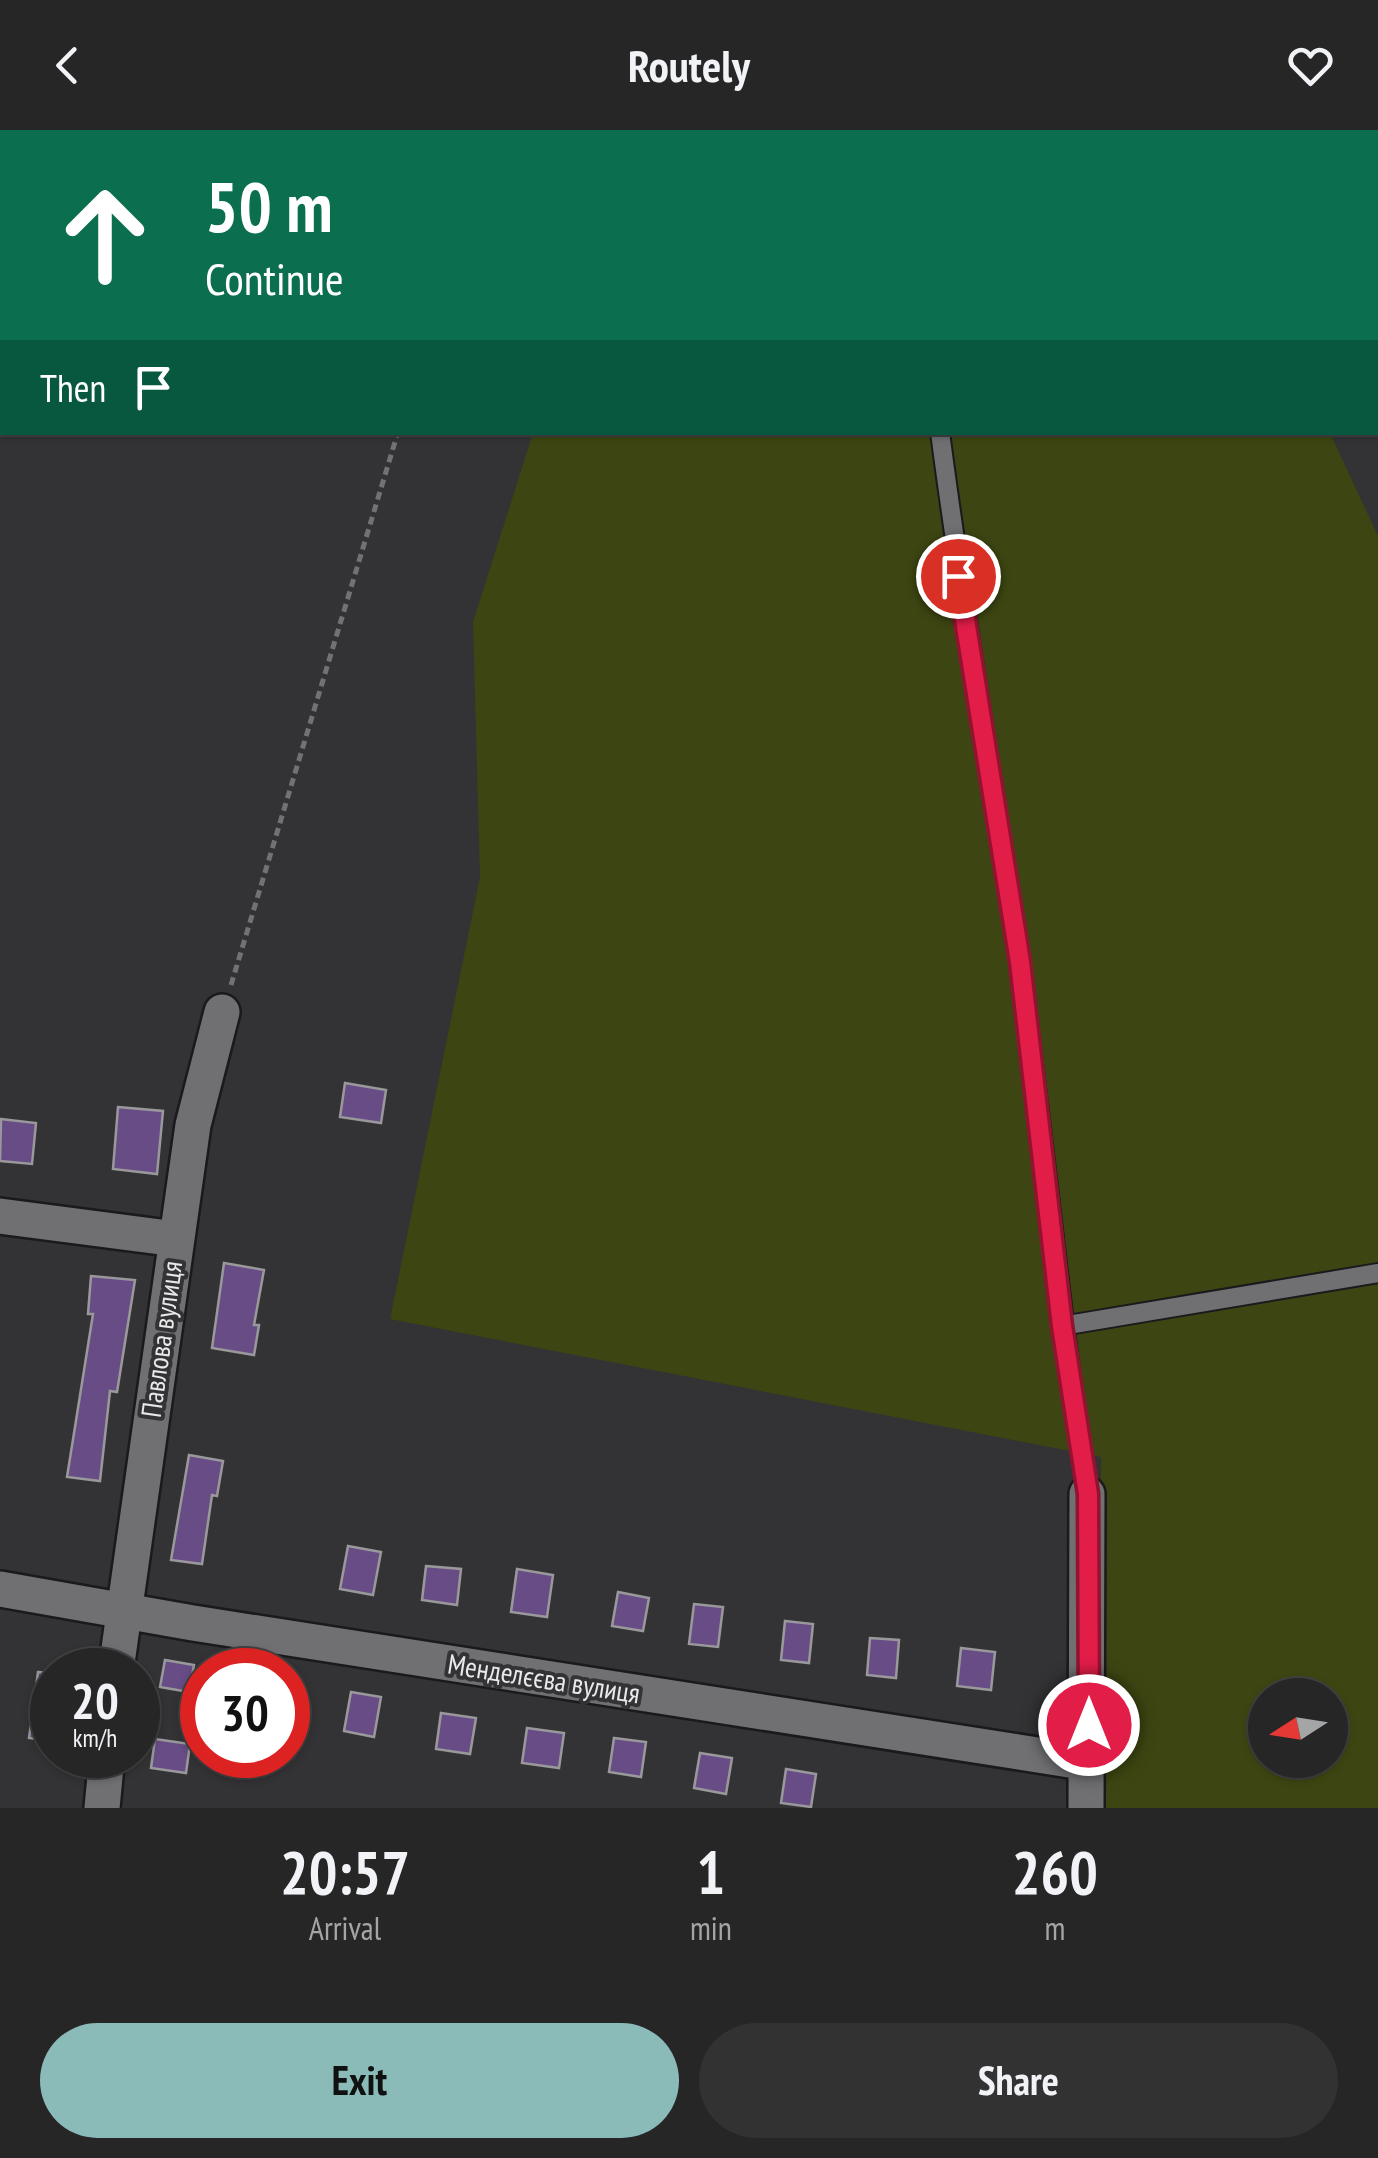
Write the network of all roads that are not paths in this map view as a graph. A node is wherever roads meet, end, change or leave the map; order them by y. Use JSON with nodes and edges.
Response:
{"nodes":[{"id":1,"x":940,"y":435,"type":"edge"},
{"id":2,"x":222,"y":1012,"type":"road end"},
{"id":3,"x":0,"y":1216,"type":"edge"},
{"id":4,"x":176,"y":1239,"type":"junction"},
{"id":5,"x":1378,"y":1274,"type":"edge"},
{"id":6,"x":1062,"y":1326,"type":"junction"},
{"id":7,"x":1088,"y":1494,"type":"joint"},
{"id":8,"x":0,"y":1589,"type":"edge"},
{"id":9,"x":121,"y":1610,"type":"junction"},
{"id":10,"x":118,"y":1648,"type":"edge"},
{"id":11,"x":1089,"y":1763,"type":"junction"},
{"id":12,"x":105,"y":1778,"type":"edge"},
{"id":13,"x":102,"y":1808,"type":"edge"},
{"id":14,"x":1086,"y":1808,"type":"edge"}],
"edges":[{"from":1,"to":6,"type":"lane"},
{"from":2,"to":4,"type":"street","name":"Павлова вулиця"},
{"from":3,"to":4,"type":"street"},
{"from":4,"to":9,"type":"street","name":"Павлова вулиця"},
{"from":5,"to":6,"type":"lane"},
{"from":6,"to":7,"type":"lane"},
{"from":7,"to":11,"type":"street"},
{"from":8,"to":9,"type":"street","name":"Менделєєва вулиця"},
{"from":9,"to":10,"type":"street","name":"Павлова вулиця"},
{"from":9,"to":11,"type":"street","name":"Менделєєва вулиця"},
{"from":11,"to":14,"type":"street"},
{"from":12,"to":13,"type":"street"}]}
